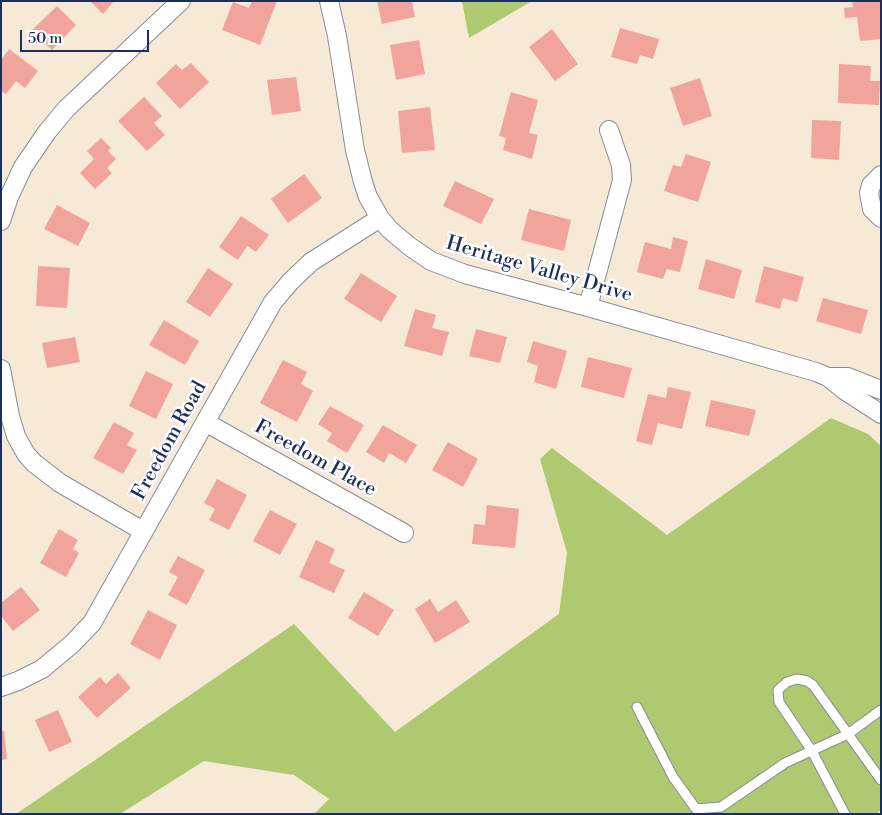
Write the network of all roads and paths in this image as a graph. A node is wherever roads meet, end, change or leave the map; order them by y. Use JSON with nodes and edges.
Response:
{"nodes":[{"id":1,"x":180,"y":1,"type":"edge"},
{"id":2,"x":329,"y":1,"type":"edge"},
{"id":3,"x":609,"y":130,"type":"dead end"},
{"id":4,"x":881,"y":175,"type":"edge"},
{"id":5,"x":380,"y":218,"type":"junction"},
{"id":6,"x":881,"y":218,"type":"edge"},
{"id":7,"x":1,"y":221,"type":"edge"},
{"id":8,"x":588,"y":307,"type":"junction"},
{"id":9,"x":1,"y":369,"type":"edge"},
{"id":10,"x":828,"y":377,"type":"junction"},
{"id":11,"x":881,"y":390,"type":"edge"},
{"id":12,"x":881,"y":414,"type":"edge"},
{"id":13,"x":205,"y":422,"type":"junction"},
{"id":14,"x":143,"y":531,"type":"junction"},
{"id":15,"x":404,"y":534,"type":"dead end"},
{"id":16,"x":1,"y":687,"type":"edge"},
{"id":17,"x":637,"y":707,"type":"dead end"},
{"id":18,"x":881,"y":710,"type":"edge"},
{"id":19,"x":848,"y":734,"type":"junction"},
{"id":20,"x":812,"y":751,"type":"junction"},
{"id":21,"x":881,"y":780,"type":"edge"},
{"id":22,"x":845,"y":814,"type":"edge"}],
"edges":[{"from":1,"to":7,"type":"street"},
{"from":2,"to":5,"type":"street","name":"Heritage Valley Drive"},
{"from":3,"to":8,"type":"street"},
{"from":4,"to":6,"type":"street"},
{"from":5,"to":8,"type":"street","name":"Heritage Valley Drive"},
{"from":5,"to":13,"type":"street","name":"Freedom Road"},
{"from":8,"to":10,"type":"street","name":"Heritage Valley Drive"},
{"from":9,"to":14,"type":"street"},
{"from":10,"to":11,"type":"street","name":"Heritage Valley Drive"},
{"from":10,"to":12,"type":"street","name":"Heritage Valley Drive"},
{"from":13,"to":14,"type":"street","name":"Freedom Road"},
{"from":13,"to":15,"type":"street","name":"Freedom Place"},
{"from":14,"to":16,"type":"street","name":"Freedom Road"},
{"from":17,"to":20,"type":"lane"},
{"from":18,"to":19,"type":"lane"},
{"from":19,"to":20,"type":"lane"},
{"from":19,"to":20,"type":"lane"},
{"from":19,"to":21,"type":"lane"},
{"from":20,"to":22,"type":"lane"}]}
